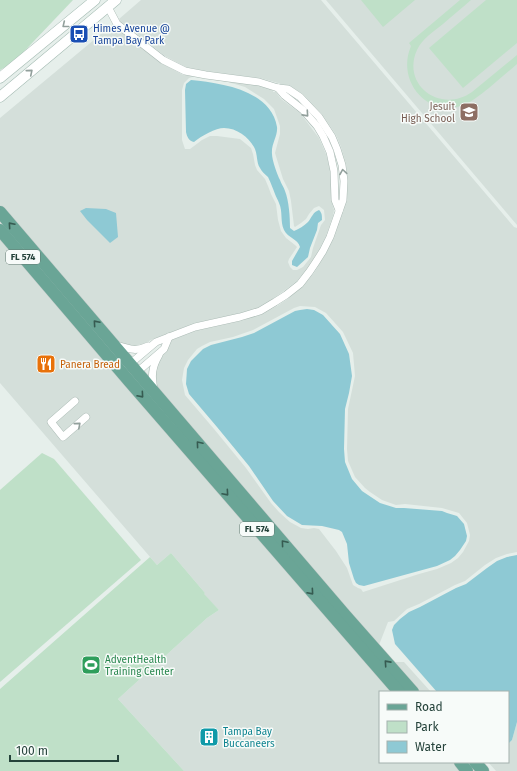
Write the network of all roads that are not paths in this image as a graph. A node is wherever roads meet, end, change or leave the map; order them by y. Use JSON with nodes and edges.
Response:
{"nodes":[{"id":1,"x":95,"y":0,"type":"edge"},
{"id":2,"x":116,"y":0,"type":"edge"},
{"id":3,"x":108,"y":7,"type":"junction"},
{"id":4,"x":0,"y":78,"type":"edge"},
{"id":5,"x":0,"y":97,"type":"edge"},
{"id":6,"x":0,"y":212,"type":"edge"},
{"id":7,"x":0,"y":230,"type":"edge"},
{"id":8,"x":169,"y":337,"type":"junction"},
{"id":9,"x":114,"y":344,"type":"junction"},
{"id":10,"x":154,"y":344,"type":"junction"},
{"id":11,"x":161,"y":351,"type":"junction"},
{"id":12,"x":116,"y":366,"type":"junction"},
{"id":13,"x":134,"y":367,"type":"junction"},
{"id":14,"x":129,"y":381,"type":"junction"},
{"id":15,"x":154,"y":391,"type":"junction"},
{"id":16,"x":75,"y":401,"type":"dead end"},
{"id":17,"x":86,"y":417,"type":"dead end"},
{"id":18,"x":398,"y":691,"type":"edge"},
{"id":19,"x":412,"y":691,"type":"edge"},
{"id":20,"x":461,"y":763,"type":"edge"},
{"id":21,"x":476,"y":763,"type":"edge"},
{"id":22,"x":467,"y":771,"type":"edge"},
{"id":23,"x":483,"y":771,"type":"edge"}],
"edges":[{"from":1,"to":4,"type":"street","one_way":true},
{"from":2,"to":3,"type":"street"},
{"from":5,"to":3,"type":"street","one_way":true},
{"from":3,"to":8,"type":"street"},
{"from":9,"to":6,"type":"main road","number":"FL 574","one_way":true},
{"from":7,"to":12,"type":"main road","number":"FL 574"},
{"from":8,"to":10,"type":"street"},
{"from":8,"to":11,"type":"street"},
{"from":9,"to":10,"type":"street"},
{"from":9,"to":13,"type":"main road","number":"FL 574"},
{"from":10,"to":13,"type":"street"},
{"from":11,"to":13,"type":"street"},
{"from":11,"to":15,"type":"street"},
{"from":12,"to":13,"type":"street"},
{"from":12,"to":14,"type":"main road","number":"FL 574"},
{"from":13,"to":14,"type":"street"},
{"from":13,"to":15,"type":"main road","number":"FL 574"},
{"from":14,"to":18,"type":"main road","number":"FL 574","one_way":true},
{"from":19,"to":15,"type":"main road","number":"FL 574","one_way":true},
{"from":16,"to":17,"type":"street","one_way":true},
{"from":20,"to":22,"type":"main road"},
{"from":21,"to":23,"type":"main road"}]}
